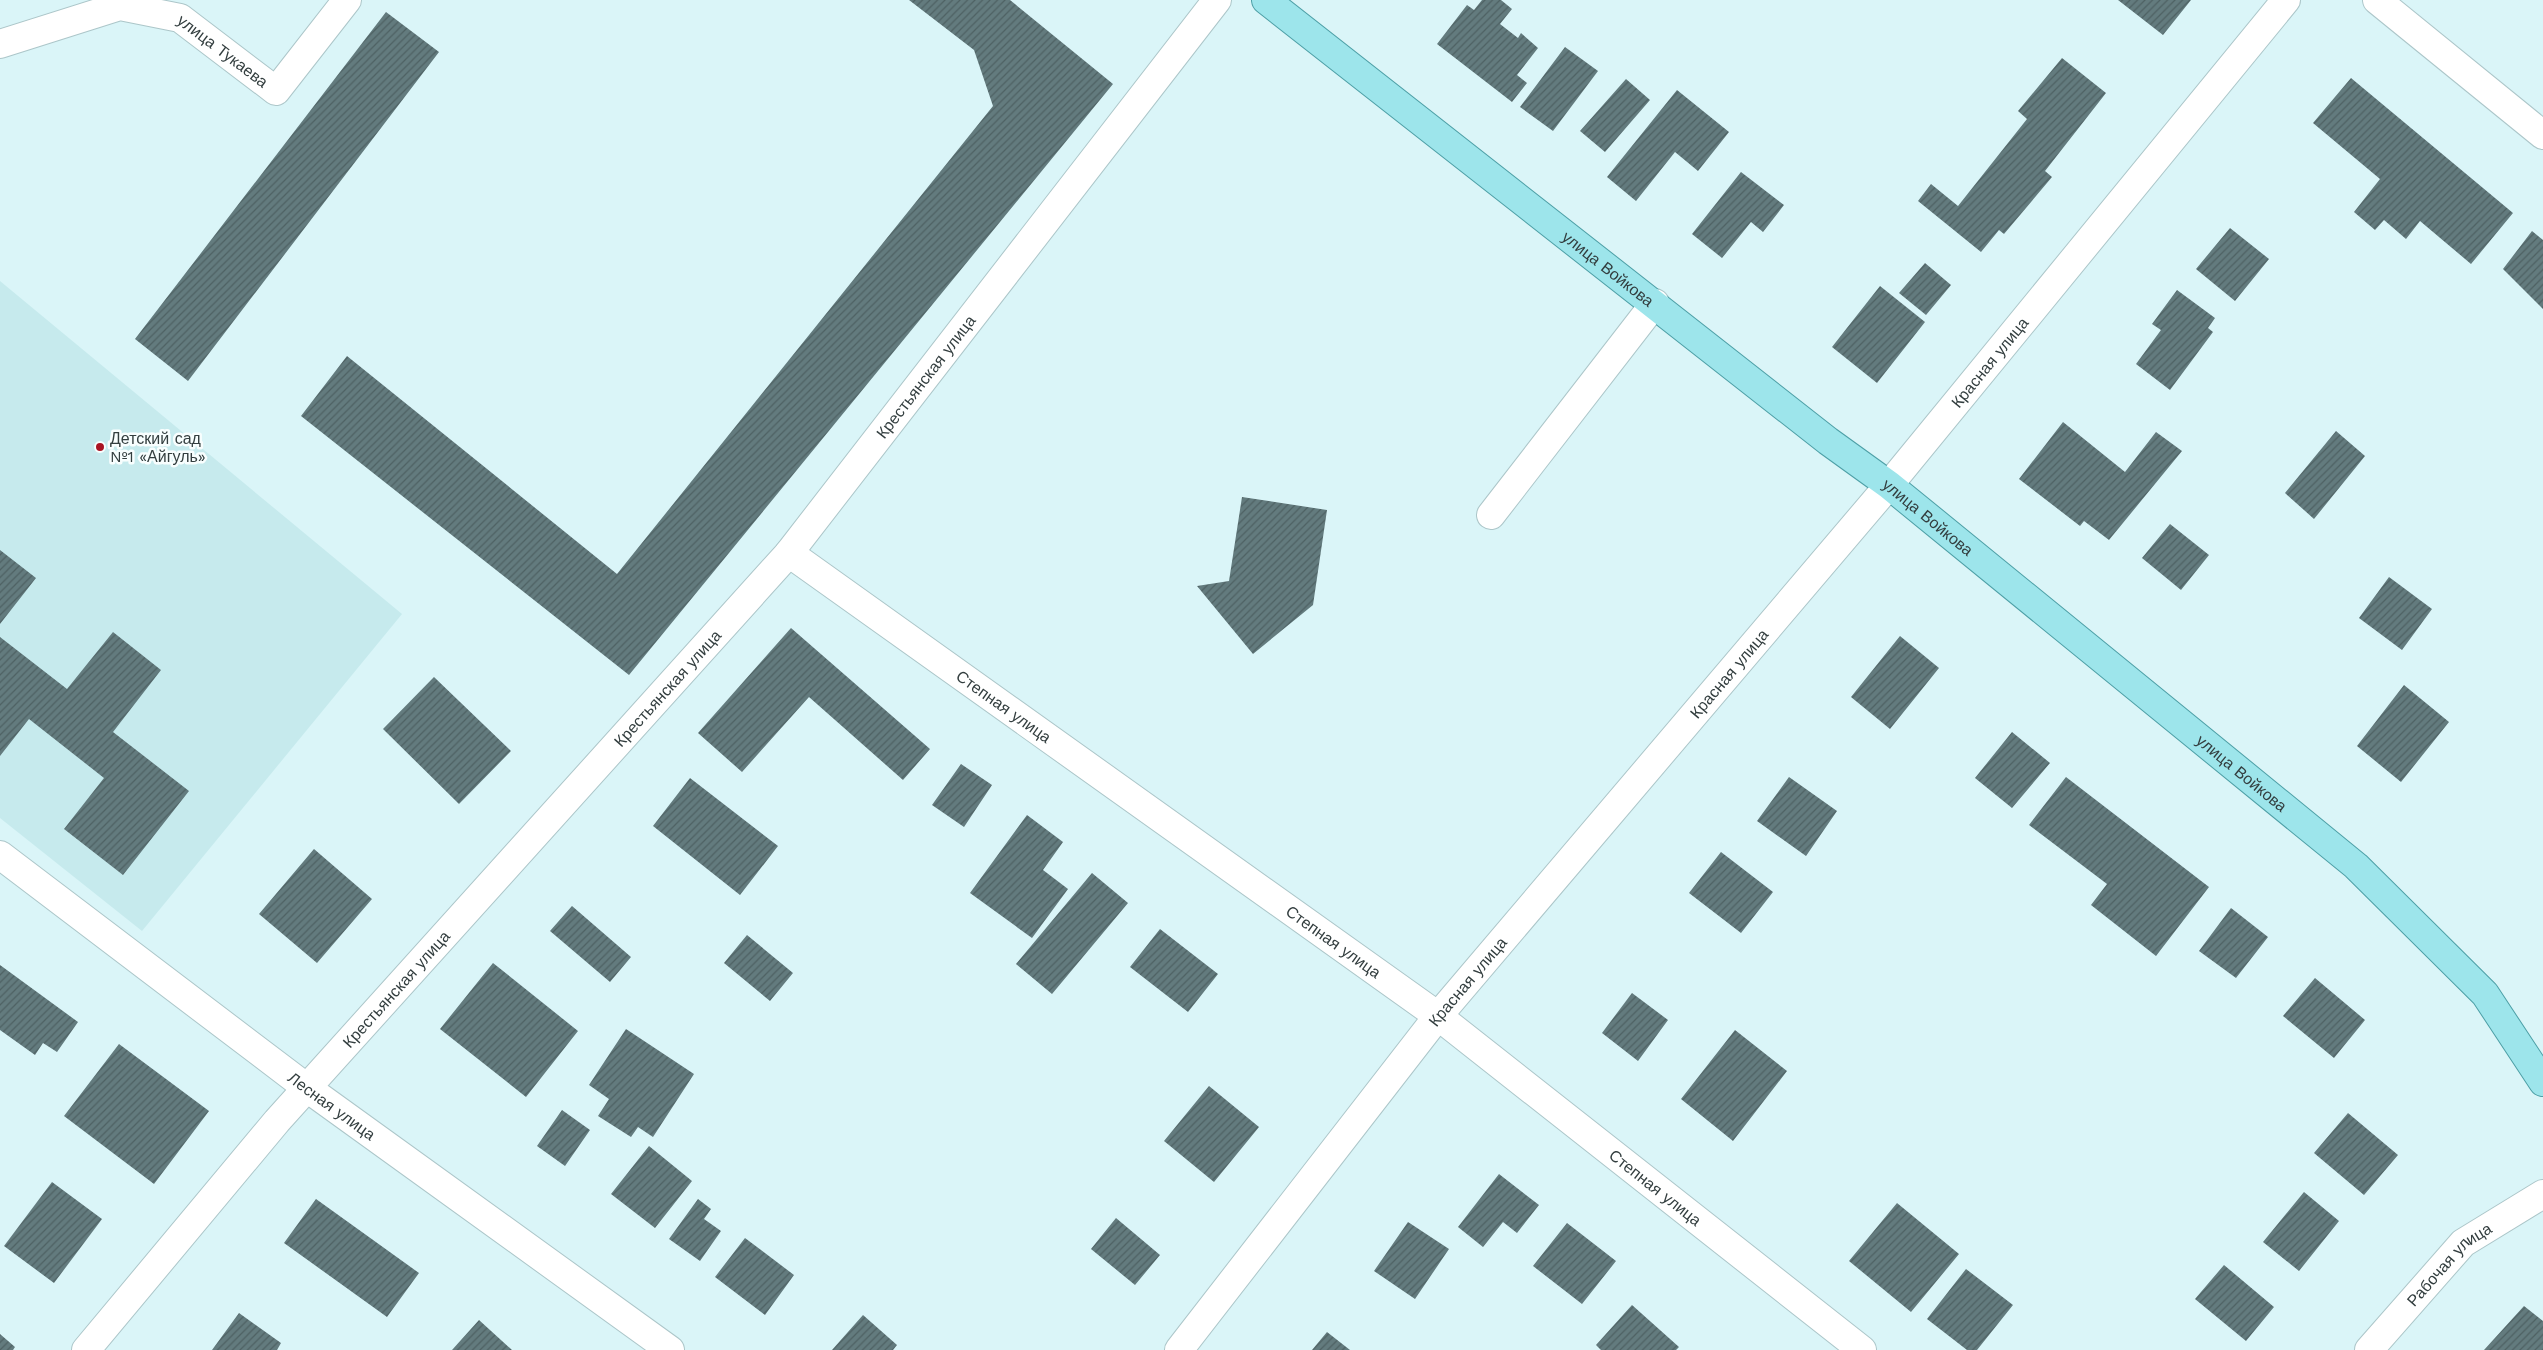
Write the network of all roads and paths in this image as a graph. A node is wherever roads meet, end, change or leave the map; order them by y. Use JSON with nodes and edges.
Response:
{"nodes":[{"id":1,"x":347,"y":0,"type":"edge"},
{"id":2,"x":1217,"y":0,"type":"edge"},
{"id":3,"x":1266,"y":0,"type":"edge"},
{"id":4,"x":2286,"y":0,"type":"edge"},
{"id":5,"x":2377,"y":0,"type":"edge"},
{"id":6,"x":0,"y":44,"type":"edge"},
{"id":7,"x":2543,"y":135,"type":"edge"},
{"id":8,"x":1655,"y":303,"type":"junction"},
{"id":9,"x":1889,"y":485,"type":"junction"},
{"id":10,"x":1491,"y":515,"type":"dead end"},
{"id":11,"x":789,"y":553,"type":"junction"},
{"id":12,"x":0,"y":855,"type":"edge"},
{"id":13,"x":1438,"y":1016,"type":"junction"},
{"id":14,"x":2543,"y":1082,"type":"edge"},
{"id":15,"x":307,"y":1088,"type":"junction"},
{"id":16,"x":2543,"y":1194,"type":"edge"},
{"id":17,"x":86,"y":1350,"type":"edge"},
{"id":18,"x":670,"y":1350,"type":"edge"},
{"id":19,"x":1179,"y":1350,"type":"edge"},
{"id":20,"x":1862,"y":1350,"type":"edge"},
{"id":21,"x":2369,"y":1350,"type":"edge"}],
"edges":[{"from":1,"to":6,"type":"street","name":"улица Тукаева"},
{"from":2,"to":11,"type":"street","name":"Крестьянская улица"},
{"from":3,"to":8,"type":"main road","name":"улица Войкова"},
{"from":4,"to":9,"type":"street","name":"Красная улица"},
{"from":5,"to":7,"type":"street"},
{"from":8,"to":9,"type":"main road","name":"улица Войкова"},
{"from":8,"to":10,"type":"street"},
{"from":9,"to":13,"type":"street","name":"Красная улица"},
{"from":9,"to":14,"type":"main road","name":"улица Войкова"},
{"from":11,"to":13,"type":"street","name":"Степная улица"},
{"from":11,"to":15,"type":"street","name":"Крестьянская улица"},
{"from":12,"to":15,"type":"street","name":"Лесная улица"},
{"from":13,"to":19,"type":"street","name":"Красная улица"},
{"from":13,"to":20,"type":"street","name":"Степная улица"},
{"from":15,"to":17,"type":"street","name":"Крестьянская улица"},
{"from":15,"to":18,"type":"street","name":"Лесная улица"},
{"from":16,"to":21,"type":"street","name":"Рабочая улица"}]}
